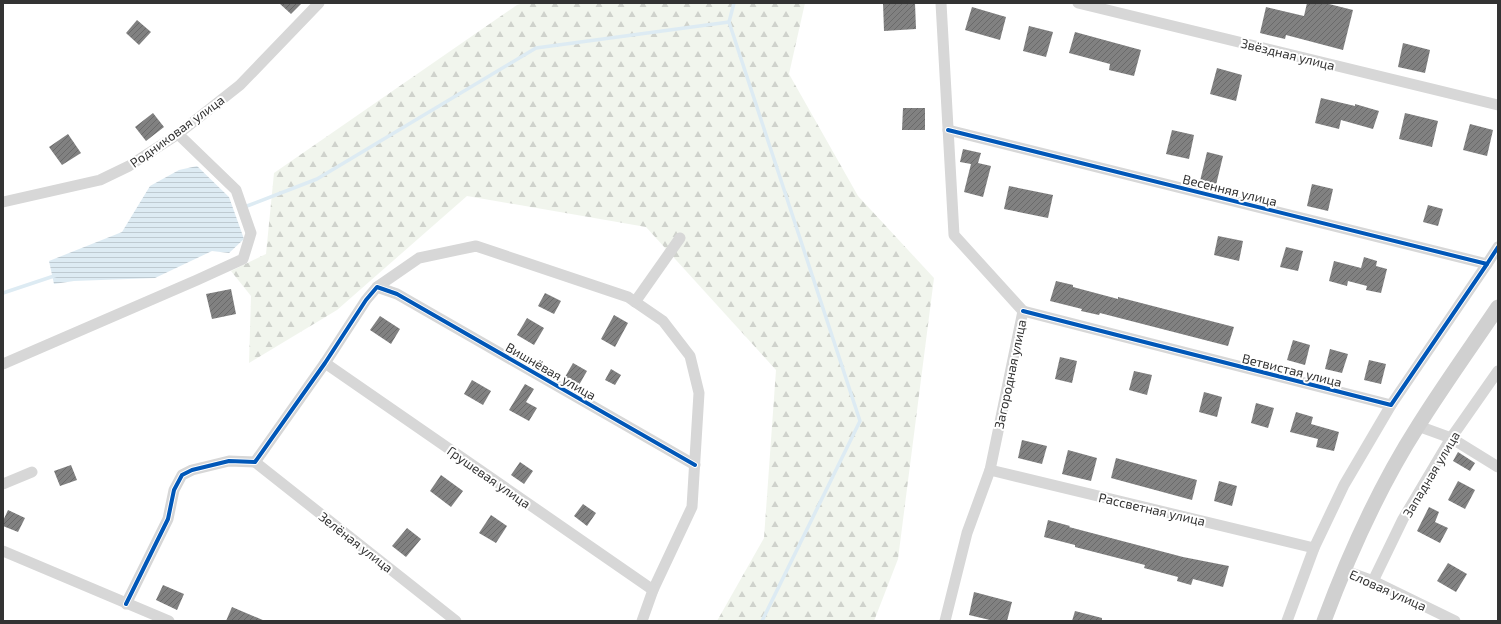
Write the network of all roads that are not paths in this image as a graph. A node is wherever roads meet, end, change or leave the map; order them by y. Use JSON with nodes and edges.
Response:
{"nodes":[{"id":1,"x":319,"y":3,"type":"edge"},
{"id":2,"x":941,"y":3,"type":"edge"},
{"id":3,"x":1078,"y":3,"type":"edge"},
{"id":4,"x":1498,"y":105,"type":"edge"},
{"id":5,"x":948,"y":130,"type":"junction"},
{"id":6,"x":178,"y":134,"type":"junction"},
{"id":7,"x":3,"y":202,"type":"edge"},
{"id":8,"x":680,"y":238,"type":"dead end"},
{"id":9,"x":1498,"y":247,"type":"edge"},
{"id":10,"x":1486,"y":264,"type":"junction"},
{"id":11,"x":377,"y":287,"type":"junction"},
{"id":12,"x":636,"y":302,"type":"junction"},
{"id":13,"x":1498,"y":307,"type":"edge"},
{"id":14,"x":1023,"y":311,"type":"junction"},
{"id":15,"x":3,"y":364,"type":"edge"},
{"id":16,"x":325,"y":364,"type":"junction"},
{"id":17,"x":1498,"y":371,"type":"edge"},
{"id":18,"x":1390,"y":405,"type":"junction"},
{"id":19,"x":1418,"y":426,"type":"junction"},
{"id":20,"x":1451,"y":438,"type":"junction"},
{"id":21,"x":255,"y":462,"type":"junction"},
{"id":22,"x":695,"y":465,"type":"junction"},
{"id":23,"x":1498,"y":467,"type":"edge"},
{"id":24,"x":990,"y":470,"type":"junction"},
{"id":25,"x":32,"y":472,"type":"dead end"},
{"id":26,"x":3,"y":484,"type":"edge"},
{"id":27,"x":1314,"y":548,"type":"junction"},
{"id":28,"x":3,"y":551,"type":"edge"},
{"id":29,"x":1343,"y":570,"type":"junction"},
{"id":30,"x":1373,"y":581,"type":"junction"},
{"id":31,"x":653,"y":590,"type":"junction"},
{"id":32,"x":126,"y":604,"type":"junction"},
{"id":33,"x":169,"y":621,"type":"edge"},
{"id":34,"x":456,"y":621,"type":"edge"},
{"id":35,"x":642,"y":621,"type":"edge"},
{"id":36,"x":946,"y":621,"type":"edge"},
{"id":37,"x":1287,"y":621,"type":"edge"},
{"id":38,"x":1324,"y":621,"type":"edge"},
{"id":39,"x":1455,"y":621,"type":"edge"}],
"edges":[{"from":1,"to":6,"type":"street","name":"Родниковая улица"},
{"from":2,"to":5,"type":"street","name":"Загородная улица"},
{"from":3,"to":4,"type":"street","name":"Звёздная улица"},
{"from":5,"to":10,"type":"street","name":"Весенняя улица"},
{"from":5,"to":14,"type":"street","name":"Загородная улица"},
{"from":6,"to":7,"type":"street","name":"Родниковая улица"},
{"from":6,"to":15,"type":"street"},
{"from":8,"to":12,"type":"street"},
{"from":9,"to":10,"type":"street"},
{"from":10,"to":18,"type":"street"},
{"from":11,"to":12,"type":"street"},
{"from":11,"to":16,"type":"street"},
{"from":11,"to":22,"type":"street","name":"Вишнёвая улица"},
{"from":12,"to":22,"type":"street"},
{"from":13,"to":19,"type":"street"},
{"from":14,"to":18,"type":"street","name":"Ветвистая улица"},
{"from":14,"to":24,"type":"street","name":"Загородная улица"},
{"from":16,"to":21,"type":"street"},
{"from":16,"to":31,"type":"street","name":"Грушевая улица"},
{"from":17,"to":20,"type":"street","name":"Западная улица"},
{"from":18,"to":27,"type":"street"},
{"from":19,"to":20,"type":"street"},
{"from":19,"to":29,"type":"street"},
{"from":20,"to":23,"type":"street"},
{"from":20,"to":30,"type":"street","name":"Западная улица"},
{"from":21,"to":32,"type":"street"},
{"from":21,"to":34,"type":"street","name":"Зелёная улица"},
{"from":22,"to":31,"type":"street"},
{"from":24,"to":27,"type":"street","name":"Рассветная улица"},
{"from":24,"to":36,"type":"street","name":"Загородная улица"},
{"from":25,"to":26,"type":"street"},
{"from":27,"to":37,"type":"street"},
{"from":28,"to":32,"type":"street"},
{"from":29,"to":30,"type":"street","name":"Еловая улица"},
{"from":29,"to":38,"type":"street"},
{"from":30,"to":39,"type":"street","name":"Еловая улица"},
{"from":31,"to":35,"type":"street"},
{"from":32,"to":33,"type":"street"}]}
